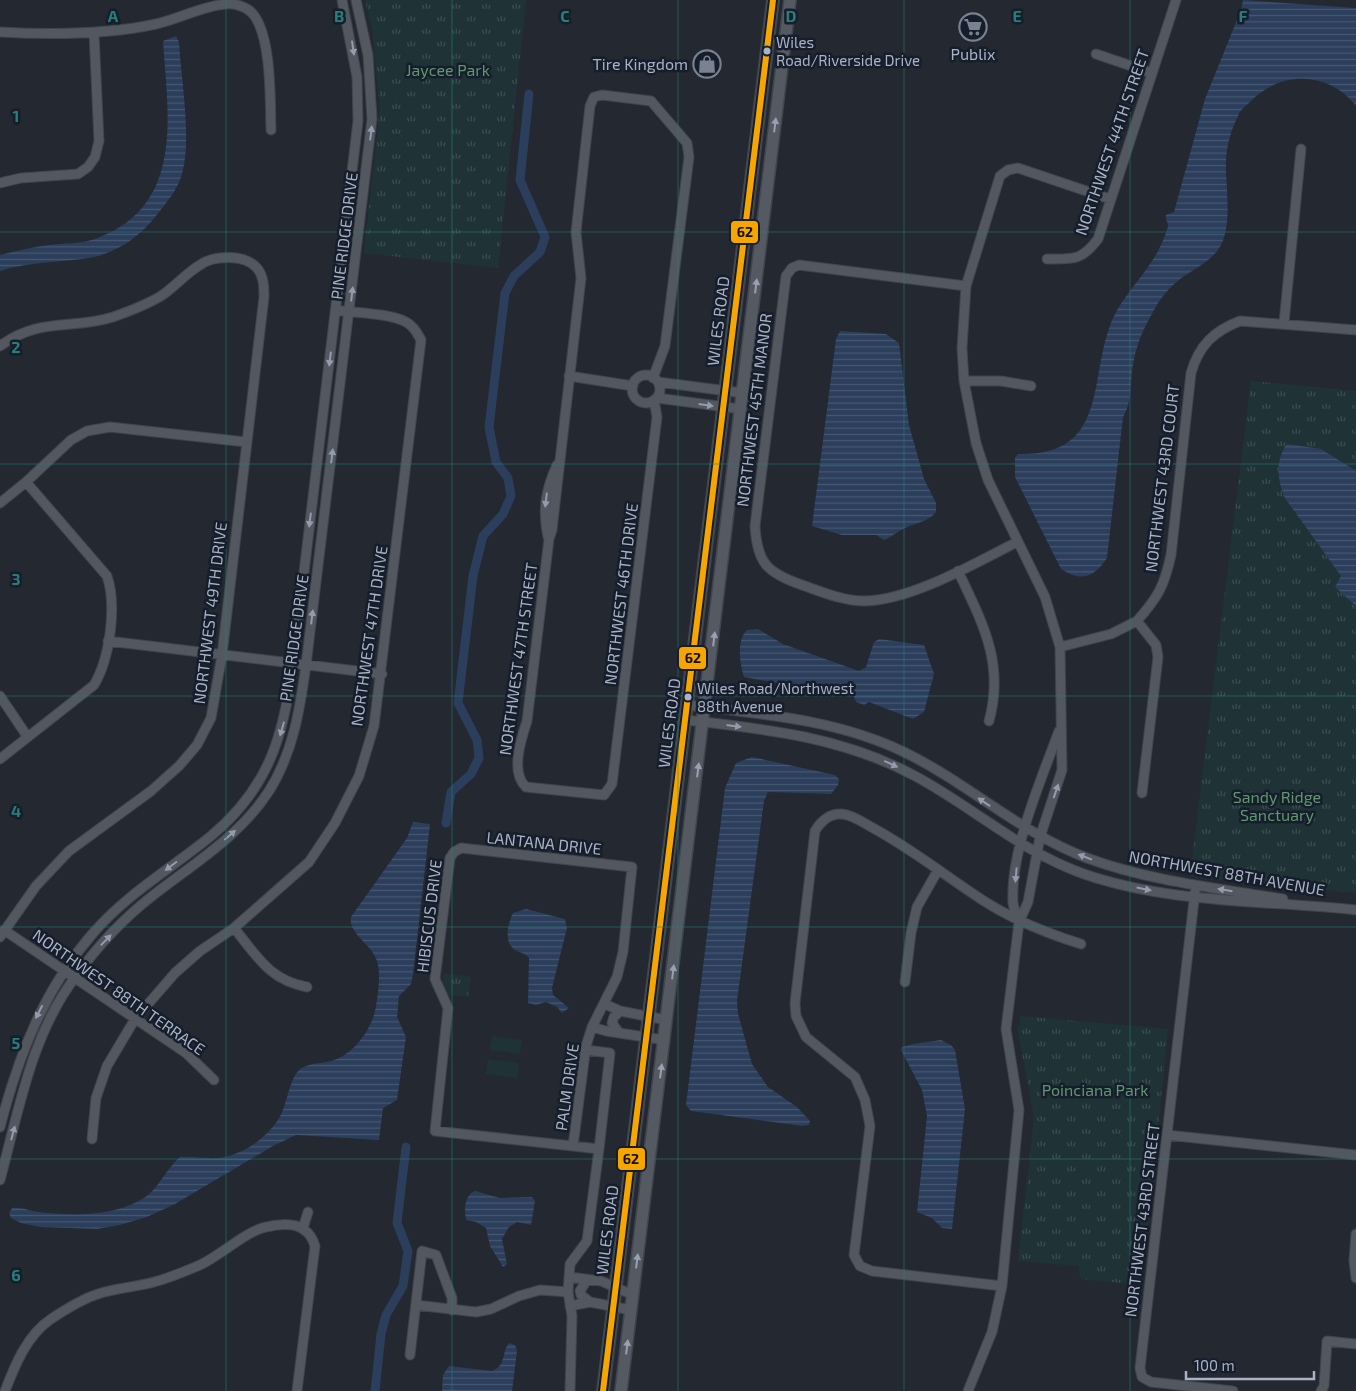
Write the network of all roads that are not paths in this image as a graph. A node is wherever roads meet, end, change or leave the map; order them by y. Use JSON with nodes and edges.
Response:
{"nodes":[{"id":1,"x":342,"y":0,"type":"edge"},
{"id":2,"x":356,"y":0,"type":"edge"},
{"id":3,"x":773,"y":0,"type":"edge"},
{"id":4,"x":790,"y":0,"type":"edge"},
{"id":5,"x":1176,"y":0,"type":"edge"},
{"id":6,"x":0,"y":32,"type":"edge"},
{"id":7,"x":94,"y":33,"type":"junction"},
{"id":8,"x":1096,"y":54,"type":"dead end"},
{"id":9,"x":1152,"y":73,"type":"junction"},
{"id":10,"x":271,"y":130,"type":"dead end"},
{"id":11,"x":1301,"y":149,"type":"dead end"},
{"id":12,"x":0,"y":183,"type":"edge"},
{"id":13,"x":1110,"y":199,"type":"junction"},
{"id":14,"x":1047,"y":259,"type":"dead end"},
{"id":15,"x":966,"y":286,"type":"junction"},
{"id":16,"x":336,"y":310,"type":"junction"},
{"id":17,"x":350,"y":312,"type":"junction"},
{"id":18,"x":1284,"y":323,"type":"junction"},
{"id":19,"x":1356,"y":330,"type":"edge"},
{"id":20,"x":0,"y":346,"type":"edge"},
{"id":21,"x":568,"y":376,"type":"junction"},
{"id":22,"x":656,"y":380,"type":"junction"},
{"id":23,"x":964,"y":382,"type":"junction"},
{"id":24,"x":673,"y":384,"type":"junction"},
{"id":25,"x":633,"y":386,"type":"junction"},
{"id":26,"x":1031,"y":386,"type":"dead end"},
{"id":27,"x":726,"y":391,"type":"junction"},
{"id":28,"x":743,"y":393,"type":"junction"},
{"id":29,"x":655,"y":399,"type":"junction"},
{"id":30,"x":671,"y":400,"type":"junction"},
{"id":31,"x":724,"y":407,"type":"junction"},
{"id":32,"x":741,"y":409,"type":"junction"},
{"id":33,"x":246,"y":442,"type":"junction"},
{"id":34,"x":26,"y":482,"type":"junction"},
{"id":35,"x":0,"y":503,"type":"edge"},
{"id":36,"x":1017,"y":542,"type":"junction"},
{"id":37,"x":958,"y":571,"type":"junction"},
{"id":38,"x":1137,"y":621,"type":"junction"},
{"id":39,"x":108,"y":641,"type":"junction"},
{"id":40,"x":1060,"y":647,"type":"junction"},
{"id":41,"x":222,"y":655,"type":"junction"},
{"id":42,"x":293,"y":664,"type":"junction"},
{"id":43,"x":306,"y":665,"type":"junction"},
{"id":44,"x":382,"y":674,"type":"junction"},
{"id":45,"x":0,"y":696,"type":"edge"},
{"id":46,"x":688,"y":705,"type":"junction"},
{"id":47,"x":705,"y":707,"type":"junction"},
{"id":48,"x":686,"y":720,"type":"junction"},
{"id":49,"x":989,"y":721,"type":"dead end"},
{"id":50,"x":704,"y":722,"type":"junction"},
{"id":51,"x":1061,"y":726,"type":"junction"},
{"id":52,"x":27,"y":736,"type":"junction"},
{"id":53,"x":0,"y":759,"type":"edge"},
{"id":54,"x":520,"y":782,"type":"joint"},
{"id":55,"x":1142,"y":793,"type":"dead end"},
{"id":56,"x":1025,"y":828,"type":"junction"},
{"id":57,"x":1040,"y":837,"type":"junction"},
{"id":58,"x":1021,"y":845,"type":"junction"},
{"id":59,"x":454,"y":852,"type":"joint"},
{"id":60,"x":1036,"y":854,"type":"junction"},
{"id":61,"x":632,"y":868,"type":"joint"},
{"id":62,"x":938,"y":870,"type":"junction"},
{"id":63,"x":1196,"y":885,"type":"junction"},
{"id":64,"x":1195,"y":897,"type":"junction"},
{"id":65,"x":1342,"y":909,"type":"junction"},
{"id":66,"x":1356,"y":910,"type":"edge"},
{"id":67,"x":1019,"y":922,"type":"junction"},
{"id":68,"x":234,"y":928,"type":"junction"},
{"id":69,"x":2,"y":933,"type":"edge"},
{"id":70,"x":1081,"y":944,"type":"dead end"},
{"id":71,"x":64,"y":970,"type":"junction"},
{"id":72,"x":75,"y":977,"type":"junction"},
{"id":73,"x":906,"y":982,"type":"dead end"},
{"id":74,"x":307,"y":987,"type":"dead end"},
{"id":75,"x":604,"y":1004,"type":"junction"},
{"id":76,"x":620,"y":1011,"type":"junction"},
{"id":77,"x":648,"y":1017,"type":"junction"},
{"id":78,"x":135,"y":1019,"type":"junction"},
{"id":79,"x":668,"y":1020,"type":"junction"},
{"id":80,"x":592,"y":1027,"type":"junction"},
{"id":81,"x":619,"y":1033,"type":"junction"},
{"id":82,"x":646,"y":1036,"type":"junction"},
{"id":83,"x":665,"y":1040,"type":"junction"},
{"id":84,"x":586,"y":1050,"type":"junction"},
{"id":85,"x":214,"y":1080,"type":"dead end"},
{"id":86,"x":0,"y":1127,"type":"edge"},
{"id":87,"x":1167,"y":1135,"type":"junction"},
{"id":88,"x":92,"y":1139,"type":"dead end"},
{"id":89,"x":573,"y":1146,"type":"junction"},
{"id":90,"x":599,"y":1149,"type":"junction"},
{"id":91,"x":1356,"y":1154,"type":"edge"},
{"id":92,"x":0,"y":1180,"type":"edge"},
{"id":93,"x":308,"y":1212,"type":"dead end"},
{"id":94,"x":303,"y":1228,"type":"junction"},
{"id":95,"x":1356,"y":1234,"type":"edge"},
{"id":96,"x":569,"y":1278,"type":"junction"},
{"id":97,"x":1356,"y":1278,"type":"edge"},
{"id":98,"x":587,"y":1280,"type":"junction"},
{"id":99,"x":1002,"y":1286,"type":"junction"},
{"id":100,"x":616,"y":1288,"type":"junction"},
{"id":101,"x":568,"y":1292,"type":"junction"},
{"id":102,"x":633,"y":1295,"type":"junction"},
{"id":103,"x":590,"y":1302,"type":"junction"},
{"id":104,"x":416,"y":1305,"type":"junction"},
{"id":105,"x":570,"y":1306,"type":"junction"},
{"id":106,"x":614,"y":1306,"type":"junction"},
{"id":107,"x":452,"y":1310,"type":"junction"},
{"id":108,"x":631,"y":1310,"type":"junction"},
{"id":109,"x":1356,"y":1344,"type":"edge"},
{"id":110,"x":410,"y":1355,"type":"dead end"},
{"id":111,"x":5,"y":1391,"type":"edge"},
{"id":112,"x":297,"y":1391,"type":"edge"},
{"id":113,"x":570,"y":1391,"type":"edge"},
{"id":114,"x":603,"y":1391,"type":"edge"},
{"id":115,"x":621,"y":1391,"type":"edge"},
{"id":116,"x":968,"y":1391,"type":"edge"},
{"id":117,"x":1233,"y":1391,"type":"edge"},
{"id":118,"x":1322,"y":1391,"type":"edge"}],
"edges":[{"from":1,"to":16,"type":"street","name":"PINE RIDGE DRIVE","one_way":true},
{"from":17,"to":2,"type":"street","name":"PINE RIDGE DRIVE","one_way":true},
{"from":3,"to":27,"type":"main road","name":"WILES ROAD"},
{"from":28,"to":4,"type":"main road","name":"WILES ROAD","one_way":true},
{"from":5,"to":9,"type":"street","name":"NORTHWEST 44TH STREET"},
{"from":6,"to":7,"type":"street"},
{"from":7,"to":10,"type":"street"},
{"from":7,"to":12,"type":"street"},
{"from":8,"to":9,"type":"street"},
{"from":9,"to":13,"type":"street","name":"NORTHWEST 44TH STREET"},
{"from":11,"to":18,"type":"street"},
{"from":13,"to":14,"type":"street","name":"NORTHWEST 44TH STREET"},
{"from":13,"to":15,"type":"street"},
{"from":15,"to":23,"type":"street"},
{"from":15,"to":37,"type":"street","name":"NORTHWEST 45TH MANOR"},
{"from":16,"to":17,"type":"street","name":"NORTHWEST 47TH DRIVE"},
{"from":16,"to":42,"type":"street","name":"PINE RIDGE DRIVE","one_way":true},
{"from":43,"to":17,"type":"street","name":"PINE RIDGE DRIVE","one_way":true},
{"from":17,"to":44,"type":"street","name":"NORTHWEST 47TH DRIVE"},
{"from":18,"to":19,"type":"street"},
{"from":18,"to":38,"type":"street","name":"NORTHWEST 43RD COURT"},
{"from":20,"to":33,"type":"street","name":"NORTHWEST 49TH DRIVE"},
{"from":21,"to":22,"type":"street","name":"NORTHWEST 47TH STREET"},
{"from":21,"to":25,"type":"street"},
{"from":21,"to":54,"type":"street","name":"NORTHWEST 47TH STREET"},
{"from":22,"to":24,"type":"street"},
{"from":22,"to":25,"type":"street"},
{"from":22,"to":29,"type":"street"},
{"from":23,"to":26,"type":"street"},
{"from":23,"to":36,"type":"street"},
{"from":24,"to":27,"type":"street"},
{"from":24,"to":30,"type":"street"},
{"from":25,"to":29,"type":"street"},
{"from":27,"to":28,"type":"street"},
{"from":27,"to":31,"type":"main road","name":"WILES ROAD"},
{"from":28,"to":32,"type":"main road","name":"WILES ROAD"},
{"from":29,"to":30,"type":"street"},
{"from":29,"to":54,"type":"street","name":"NORTHWEST 46TH DRIVE"},
{"from":30,"to":31,"type":"street","one_way":true},
{"from":31,"to":32,"type":"street"},
{"from":31,"to":46,"type":"main road","name":"WILES ROAD"},
{"from":47,"to":32,"type":"main road","name":"WILES ROAD","one_way":true},
{"from":33,"to":34,"type":"street"},
{"from":33,"to":41,"type":"street","name":"NORTHWEST 49TH DRIVE"},
{"from":34,"to":35,"type":"street"},
{"from":34,"to":39,"type":"street"},
{"from":36,"to":37,"type":"street"},
{"from":36,"to":40,"type":"street"},
{"from":37,"to":49,"type":"street"},
{"from":38,"to":40,"type":"street"},
{"from":38,"to":55,"type":"street"},
{"from":39,"to":41,"type":"street"},
{"from":39,"to":52,"type":"street"},
{"from":40,"to":51,"type":"street"},
{"from":41,"to":42,"type":"street"},
{"from":41,"to":69,"type":"street","name":"NORTHWEST 49TH DRIVE"},
{"from":42,"to":43,"type":"street"},
{"from":42,"to":71,"type":"street","name":"PINE RIDGE DRIVE","one_way":true},
{"from":43,"to":44,"type":"street"},
{"from":72,"to":43,"type":"street","name":"PINE RIDGE DRIVE","one_way":true},
{"from":44,"to":68,"type":"street","name":"NORTHWEST 47TH DRIVE"},
{"from":45,"to":52,"type":"street"},
{"from":46,"to":47,"type":"street","name":"NORTHWEST 88TH AVENUE"},
{"from":46,"to":48,"type":"main road","name":"WILES ROAD"},
{"from":47,"to":50,"type":"main road","name":"WILES ROAD"},
{"from":56,"to":47,"type":"street","name":"NORTHWEST 88TH AVENUE","one_way":true},
{"from":48,"to":50,"type":"street","name":"NORTHWEST 88TH AVENUE"},
{"from":48,"to":77,"type":"main road","name":"WILES ROAD"},
{"from":50,"to":58,"type":"street","name":"NORTHWEST 88TH AVENUE","one_way":true},
{"from":79,"to":50,"type":"main road","name":"WILES ROAD","one_way":true},
{"from":51,"to":56,"type":"street"},
{"from":57,"to":51,"type":"street","one_way":true},
{"from":52,"to":53,"type":"street"},
{"from":56,"to":57,"type":"street","name":"NORTHWEST 88TH AVENUE"},
{"from":56,"to":58,"type":"street"},
{"from":57,"to":60,"type":"street"},
{"from":63,"to":57,"type":"street","name":"NORTHWEST 88TH AVENUE","one_way":true},
{"from":58,"to":60,"type":"street","name":"NORTHWEST 88TH AVENUE"},
{"from":58,"to":67,"type":"street","one_way":true},
{"from":59,"to":61,"type":"street","name":"LANTANA DRIVE"},
{"from":59,"to":89,"type":"street","name":"HIBISCUS DRIVE"},
{"from":60,"to":64,"type":"street","name":"NORTHWEST 88TH AVENUE","one_way":true},
{"from":60,"to":67,"type":"street"},
{"from":61,"to":75,"type":"street","name":"PALM DRIVE"},
{"from":62,"to":67,"type":"street"},
{"from":62,"to":73,"type":"street"},
{"from":62,"to":99,"type":"street"},
{"from":63,"to":64,"type":"street","name":"NORTHWEST 43RD STREET"},
{"from":65,"to":63,"type":"street","name":"NORTHWEST 88TH AVENUE","one_way":true},
{"from":64,"to":65,"type":"street","name":"NORTHWEST 88TH AVENUE"},
{"from":64,"to":87,"type":"street","name":"NORTHWEST 43RD STREET"},
{"from":65,"to":66,"type":"street","name":"NORTHWEST 88TH AVENUE"},
{"from":67,"to":70,"type":"street"},
{"from":67,"to":99,"type":"street"},
{"from":68,"to":74,"type":"street"},
{"from":68,"to":78,"type":"street","name":"NORTHWEST 47TH DRIVE"},
{"from":69,"to":71,"type":"street","name":"NORTHWEST 88TH TERRACE"},
{"from":71,"to":72,"type":"street","name":"NORTHWEST 88TH TERRACE"},
{"from":71,"to":86,"type":"street","name":"PINE RIDGE DRIVE","one_way":true},
{"from":72,"to":78,"type":"street","name":"NORTHWEST 88TH TERRACE"},
{"from":92,"to":72,"type":"street","name":"PINE RIDGE DRIVE","one_way":true},
{"from":75,"to":76,"type":"street"},
{"from":75,"to":80,"type":"street","name":"PALM DRIVE"},
{"from":76,"to":77,"type":"street"},
{"from":76,"to":81,"type":"street"},
{"from":77,"to":79,"type":"street"},
{"from":77,"to":82,"type":"main road","name":"WILES ROAD"},
{"from":78,"to":85,"type":"street","name":"NORTHWEST 88TH TERRACE"},
{"from":78,"to":88,"type":"street","name":"NORTHWEST 47TH DRIVE"},
{"from":79,"to":83,"type":"main road","name":"WILES ROAD"},
{"from":80,"to":81,"type":"street","name":"PALM DRIVE"},
{"from":80,"to":84,"type":"street","name":"PALM DRIVE"},
{"from":81,"to":82,"type":"street","name":"PALM DRIVE"},
{"from":82,"to":83,"type":"street","name":"PALM DRIVE"},
{"from":82,"to":100,"type":"main road","name":"WILES ROAD"},
{"from":102,"to":83,"type":"main road","name":"WILES ROAD","one_way":true},
{"from":84,"to":89,"type":"street","name":"PALM DRIVE"},
{"from":84,"to":90,"type":"street"},
{"from":87,"to":91,"type":"street"},
{"from":87,"to":117,"type":"street","name":"NORTHWEST 43RD STREET"},
{"from":89,"to":90,"type":"street","name":"PALM DRIVE"},
{"from":90,"to":96,"type":"street"},
{"from":93,"to":94,"type":"street"},
{"from":94,"to":111,"type":"street"},
{"from":94,"to":112,"type":"street"},
{"from":95,"to":97,"type":"street"},
{"from":96,"to":98,"type":"street"},
{"from":96,"to":101,"type":"street"},
{"from":98,"to":100,"type":"street"},
{"from":98,"to":103,"type":"street"},
{"from":99,"to":116,"type":"street"},
{"from":100,"to":102,"type":"street"},
{"from":100,"to":106,"type":"main road","name":"WILES ROAD"},
{"from":101,"to":105,"type":"street"},
{"from":101,"to":107,"type":"street"},
{"from":102,"to":108,"type":"main road","name":"WILES ROAD"},
{"from":103,"to":105,"type":"street"},
{"from":103,"to":106,"type":"street"},
{"from":104,"to":107,"type":"street"},
{"from":104,"to":107,"type":"street"},
{"from":104,"to":110,"type":"street"},
{"from":105,"to":113,"type":"street"},
{"from":106,"to":108,"type":"street"},
{"from":106,"to":114,"type":"main road","name":"WILES ROAD"},
{"from":115,"to":108,"type":"main road","name":"WILES ROAD","one_way":true},
{"from":109,"to":118,"type":"street"}]}
